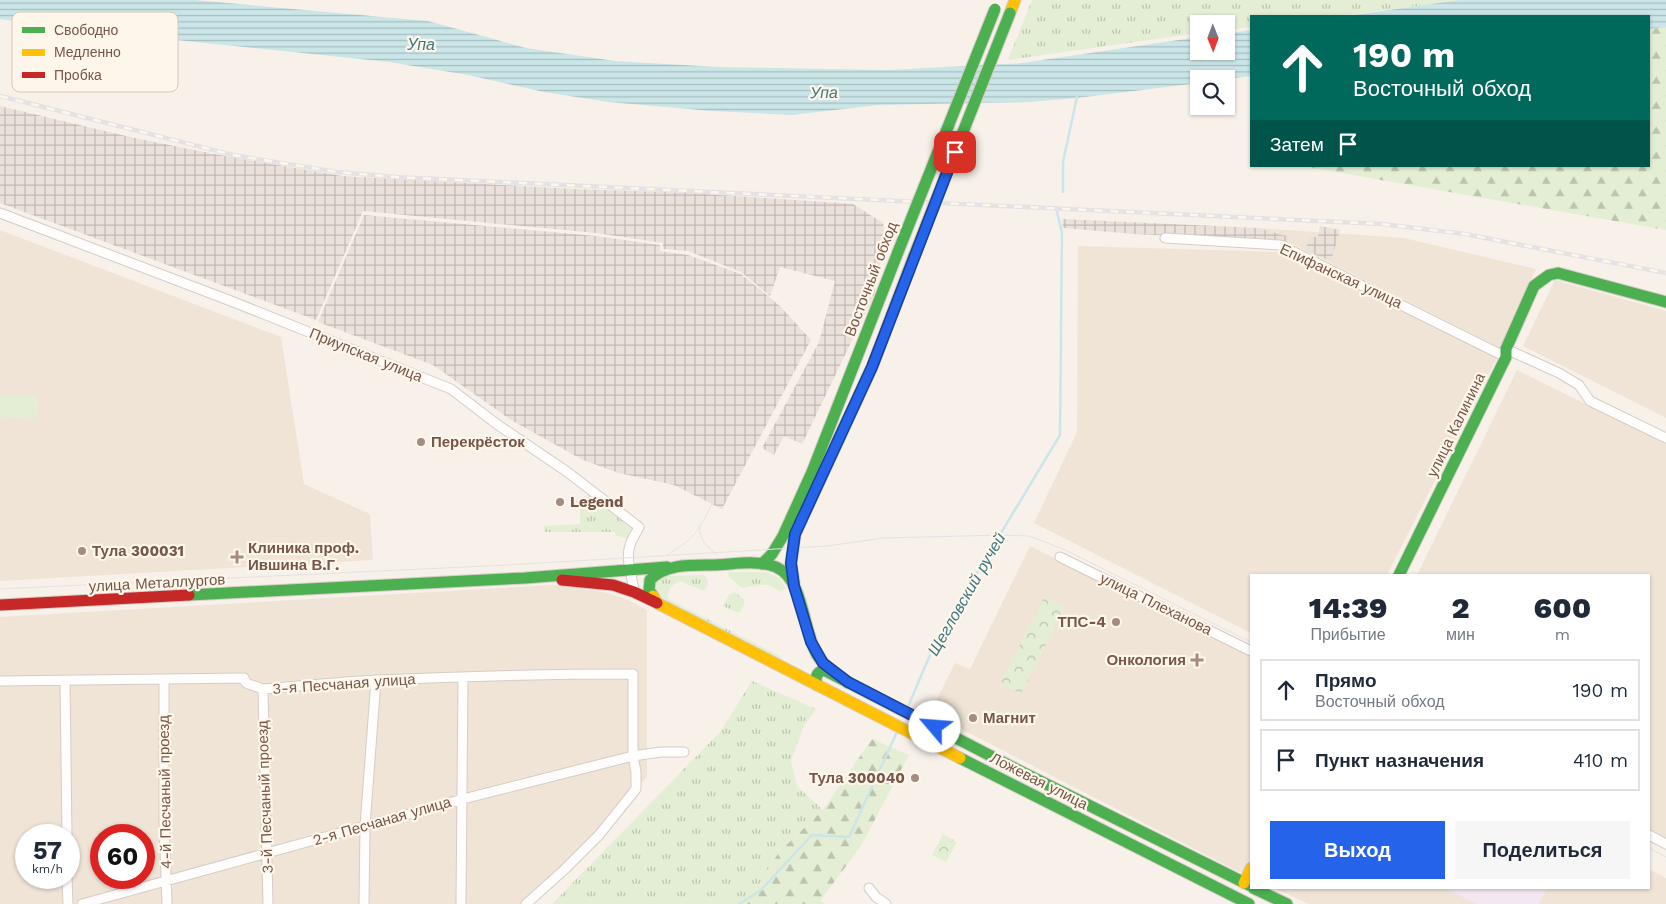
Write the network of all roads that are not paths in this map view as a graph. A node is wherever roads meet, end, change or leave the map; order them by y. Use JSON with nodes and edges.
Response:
{"nodes":[{"id":1,"x":1015,"y":0,"type":"edge"},
{"id":2,"x":997,"y":5,"type":"edge"},
{"id":3,"x":0,"y":213,"type":"edge"},
{"id":4,"x":1164,"y":238,"type":"dead end"},
{"id":5,"x":1666,"y":302,"type":"edge"},
{"id":6,"x":1506,"y":353,"type":"junction"},
{"id":7,"x":1666,"y":438,"type":"edge"},
{"id":8,"x":1060,"y":557,"type":"dead end"},
{"id":9,"x":762,"y":564,"type":"junction"},
{"id":10,"x":673,"y":566,"type":"junction"},
{"id":11,"x":630,"y":569,"type":"junction"},
{"id":12,"x":1399,"y":574,"type":"edge"},
{"id":13,"x":525,"y":578,"type":"junction"},
{"id":14,"x":794,"y":586,"type":"junction"},
{"id":15,"x":634,"y":592,"type":"junction"},
{"id":16,"x":657,"y":603,"type":"junction"},
{"id":17,"x":0,"y":605,"type":"edge"},
{"id":18,"x":1250,"y":651,"type":"edge"},
{"id":19,"x":464,"y":678,"type":"junction"},
{"id":20,"x":65,"y":680,"type":"junction"},
{"id":21,"x":164,"y":680,"type":"junction"},
{"id":22,"x":376,"y":680,"type":"junction"},
{"id":23,"x":0,"y":681,"type":"edge"},
{"id":24,"x":848,"y":682,"type":"junction"},
{"id":25,"x":817,"y":685,"type":"junction"},
{"id":26,"x":263,"y":690,"type":"junction"},
{"id":27,"x":935,"y":727,"type":"junction"},
{"id":28,"x":926,"y":741,"type":"junction"},
{"id":29,"x":684,"y":752,"type":"dead end"},
{"id":30,"x":633,"y":756,"type":"junction"},
{"id":31,"x":463,"y":798,"type":"junction"},
{"id":32,"x":67,"y":824,"type":"edge"},
{"id":33,"x":364,"y":826,"type":"junction"},
{"id":34,"x":1650,"y":836,"type":"edge"},
{"id":35,"x":1666,"y":844,"type":"edge"},
{"id":36,"x":267,"y":853,"type":"junction"},
{"id":37,"x":167,"y":880,"type":"junction"},
{"id":38,"x":1250,"y":886,"type":"edge"},
{"id":39,"x":869,"y":888,"type":"dead end"},
{"id":40,"x":68,"y":889,"type":"edge"},
{"id":41,"x":1256,"y":889,"type":"edge"},
{"id":42,"x":1236,"y":901,"type":"edge"},
{"id":43,"x":68,"y":904,"type":"edge"},
{"id":44,"x":82,"y":904,"type":"edge"},
{"id":45,"x":168,"y":904,"type":"edge"},
{"id":46,"x":268,"y":904,"type":"edge"},
{"id":47,"x":364,"y":904,"type":"edge"},
{"id":48,"x":461,"y":904,"type":"edge"},
{"id":49,"x":526,"y":904,"type":"edge"},
{"id":50,"x":886,"y":904,"type":"edge"},
{"id":51,"x":1249,"y":904,"type":"edge"},
{"id":52,"x":1286,"y":904,"type":"edge"}],
"edges":[{"from":1,"to":14,"type":"main road","bridge":true},
{"from":2,"to":9,"type":"main road","name":"Восточный обход","bridge":true},
{"from":3,"to":11,"type":"street","name":"Приупская улица"},
{"from":4,"to":6,"type":"street","name":"Епифанская улица"},
{"from":5,"to":6,"type":"main road","name":"улица Калинина"},
{"from":6,"to":7,"type":"street","name":"Епифанская улица"},
{"from":6,"to":12,"type":"main road","name":"улица Калинина"},
{"from":8,"to":18,"type":"street","name":"улица Плеханова"},
{"from":9,"to":10,"type":"main road","name":"Ложевая улица"},
{"from":9,"to":14,"type":"main road","name":"Ложевая улица"},
{"from":10,"to":11,"type":"main road","name":"улица Металлургов"},
{"from":10,"to":16,"type":"main road","name":"Ложевая улица"},
{"from":11,"to":13,"type":"main road","name":"улица Металлургов"},
{"from":11,"to":15,"type":"street","name":"Приупская улица"},
{"from":13,"to":15,"type":"main road","name":"улица Металлургов"},
{"from":13,"to":17,"type":"main road","name":"улица Металлургов"},
{"from":14,"to":24,"type":"main road","name":"Ложевая улица"},
{"from":15,"to":16,"type":"main road","name":"улица Металлургов"},
{"from":16,"to":25,"type":"main road","name":"Ложевая улица"},
{"from":19,"to":22,"type":"street","name":"3-я Песчаная улица"},
{"from":19,"to":30,"type":"street","name":"3-я Песчаная улица"},
{"from":19,"to":31,"type":"street"},
{"from":20,"to":21,"type":"street","name":"3-я Песчаная улица"},
{"from":20,"to":23,"type":"street","name":"3-я Песчаная улица"},
{"from":20,"to":32,"type":"street"},
{"from":21,"to":26,"type":"street","name":"3-я Песчаная улица"},
{"from":21,"to":37,"type":"street","name":"4-й Песчаный проезд"},
{"from":22,"to":26,"type":"street","name":"3-я Песчаная улица"},
{"from":22,"to":33,"type":"street"},
{"from":24,"to":25,"type":"main road","name":"Ложевая улица"},
{"from":24,"to":27,"type":"main road","name":"Ложевая улица"},
{"from":25,"to":28,"type":"main road","name":"Ложевая улица"},
{"from":26,"to":36,"type":"street","name":"3-й Песчаный проезд"},
{"from":27,"to":28,"type":"main road"},
{"from":27,"to":38,"type":"main road","name":"Ложевая улица"},
{"from":28,"to":42,"type":"main road","name":"Ложевая улица"},
{"from":29,"to":30,"type":"street","name":"2-я Песчаная улица"},
{"from":30,"to":31,"type":"street","name":"2-я Песчаная улица"},
{"from":30,"to":49,"type":"street"},
{"from":31,"to":33,"type":"street","name":"2-я Песчаная улица"},
{"from":31,"to":48,"type":"street"},
{"from":33,"to":36,"type":"street","name":"2-я Песчаная улица"},
{"from":33,"to":47,"type":"street"},
{"from":34,"to":35,"type":"street"},
{"from":36,"to":37,"type":"street","name":"2-я Песчаная улица"},
{"from":36,"to":46,"type":"street","name":"3-й Песчаный проезд"},
{"from":37,"to":44,"type":"street","name":"2-я Песчаная улица"},
{"from":37,"to":45,"type":"street","name":"4-й Песчаный проезд"},
{"from":38,"to":42,"type":"main road"},
{"from":39,"to":50,"type":"street"},
{"from":40,"to":43,"type":"street"},
{"from":41,"to":52,"type":"main road","name":"Ложевая улица"},
{"from":42,"to":51,"type":"main road","name":"Ложевая улица"}]}
